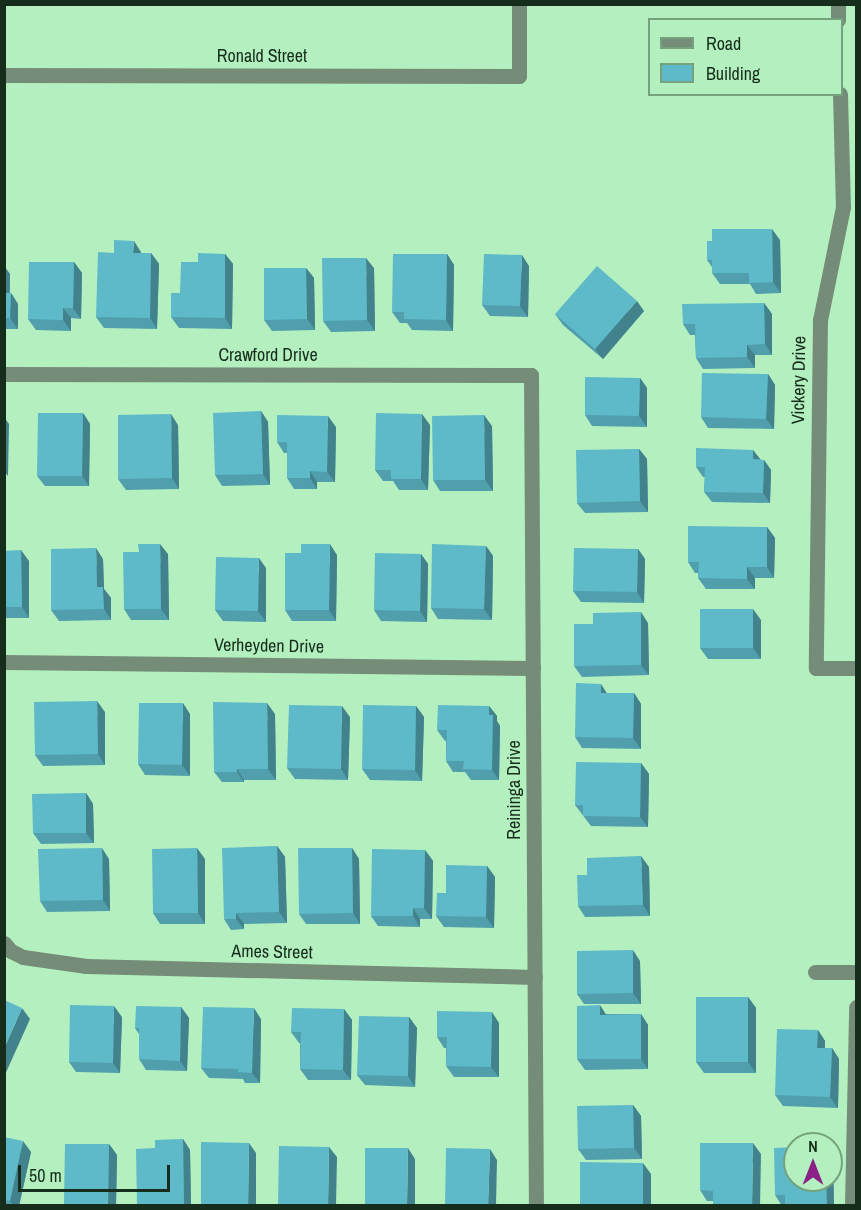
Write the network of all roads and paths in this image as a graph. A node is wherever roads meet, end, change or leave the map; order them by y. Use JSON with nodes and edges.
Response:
{"nodes":[{"id":1,"x":519,"y":4,"type":"edge"},
{"id":2,"x":4,"y":75,"type":"edge"},
{"id":3,"x":840,"y":96,"type":"edge"},
{"id":4,"x":4,"y":374,"type":"edge"},
{"id":5,"x":531,"y":375,"type":"joint"},
{"id":6,"x":4,"y":662,"type":"edge"},
{"id":7,"x":533,"y":668,"type":"junction"},
{"id":8,"x":856,"y":668,"type":"edge"},
{"id":9,"x":8,"y":947,"type":"edge"},
{"id":10,"x":816,"y":972,"type":"dead end"},
{"id":11,"x":856,"y":972,"type":"edge"},
{"id":12,"x":535,"y":976,"type":"junction"},
{"id":13,"x":856,"y":1007,"type":"edge"},
{"id":14,"x":536,"y":1206,"type":"edge"},
{"id":15,"x":852,"y":1206,"type":"edge"}],
"edges":[{"from":1,"to":2,"type":"street","name":"Ronald Street"},
{"from":3,"to":8,"type":"street","name":"Vickery Drive"},
{"from":4,"to":5,"type":"street","name":"Crawford Drive"},
{"from":5,"to":7,"type":"street","name":"Reininga Drive"},
{"from":6,"to":7,"type":"street","name":"Verheyden Drive"},
{"from":7,"to":12,"type":"street","name":"Reininga Drive"},
{"from":9,"to":12,"type":"street","name":"Ames Street"},
{"from":10,"to":11,"type":"street"},
{"from":12,"to":14,"type":"street","name":"Reininga Drive"},
{"from":13,"to":15,"type":"street"}]}
